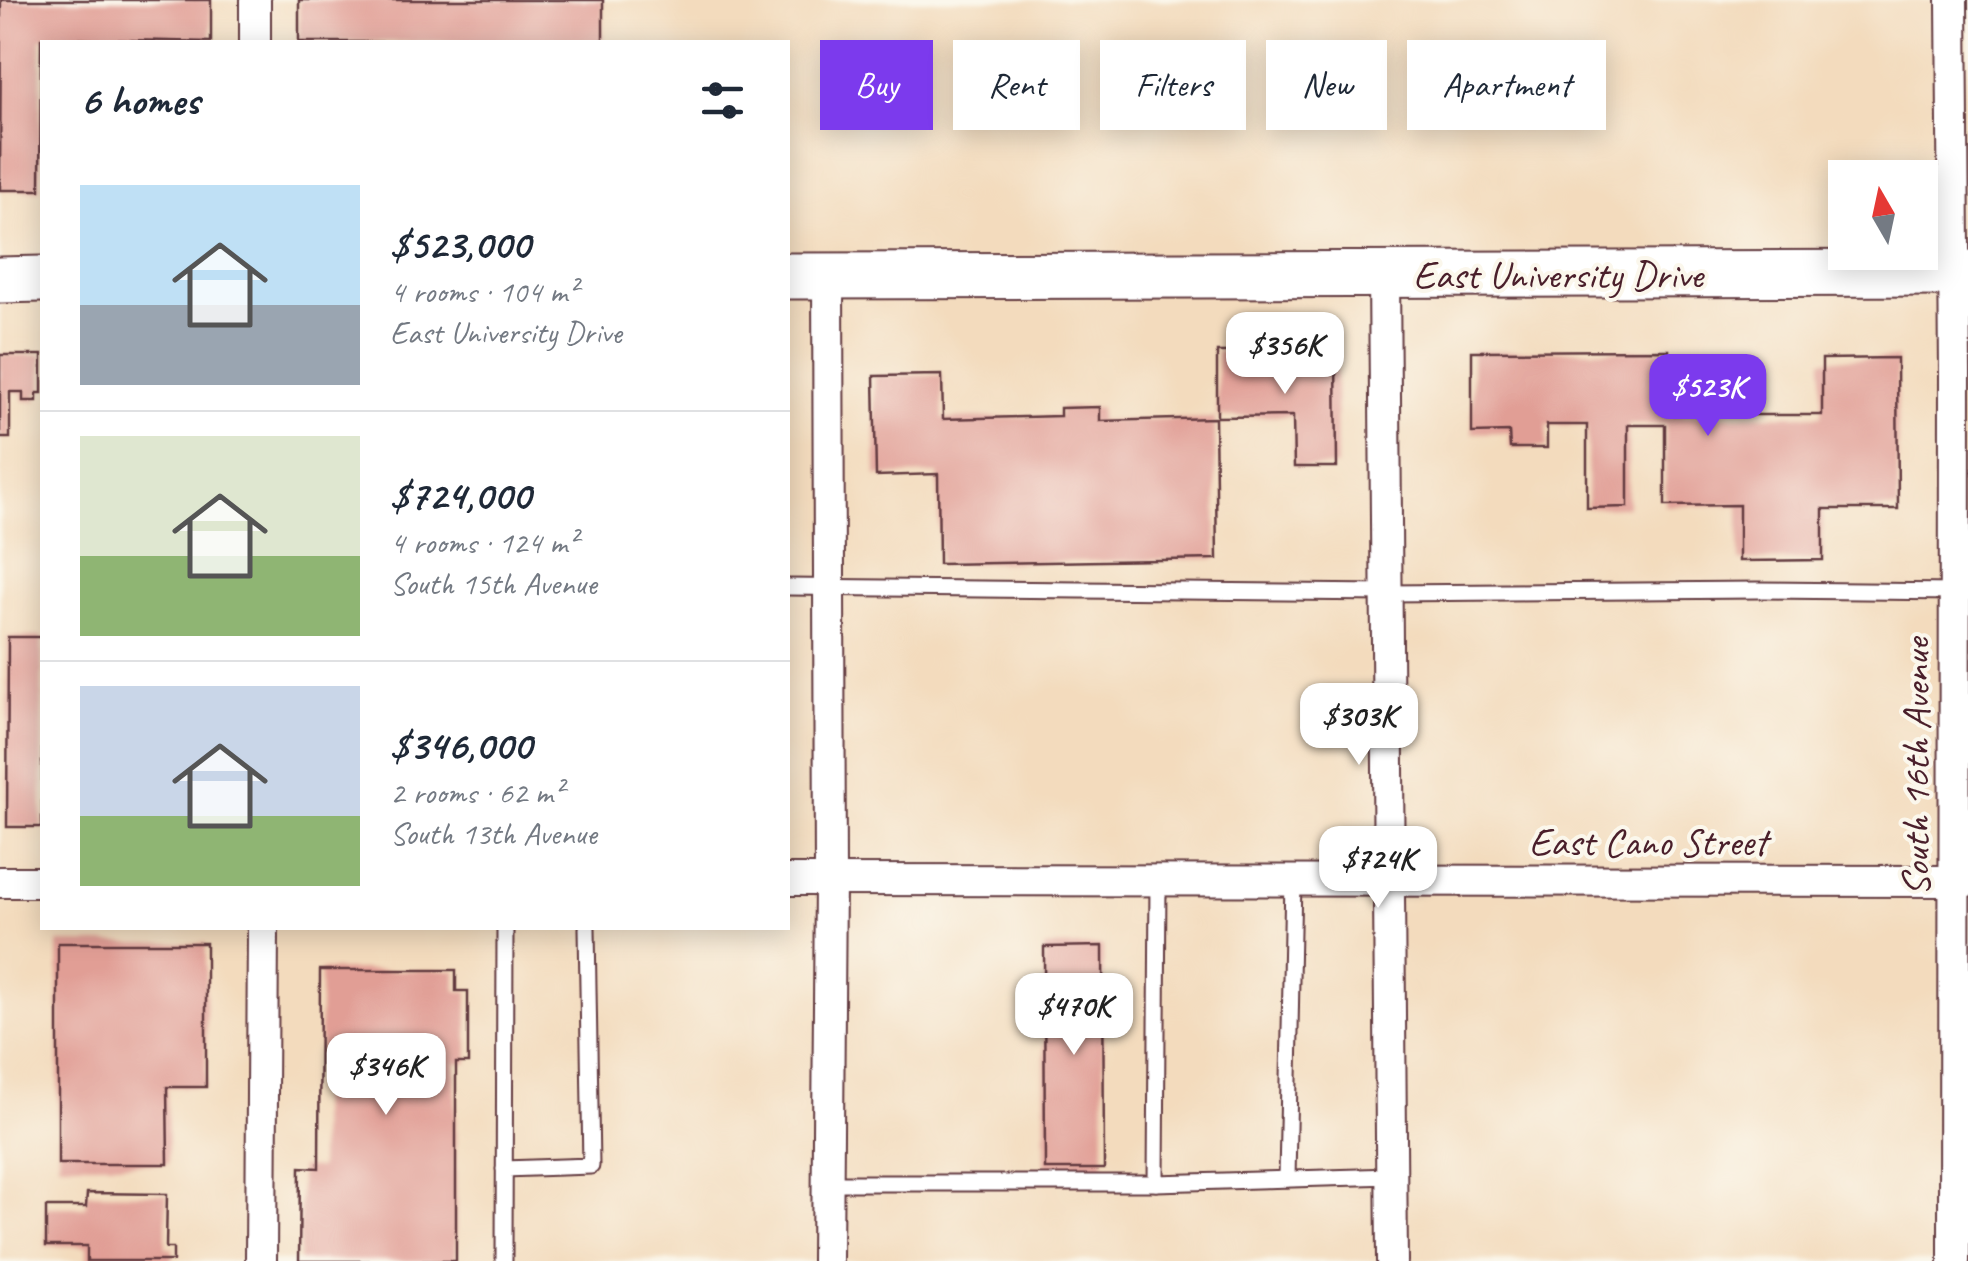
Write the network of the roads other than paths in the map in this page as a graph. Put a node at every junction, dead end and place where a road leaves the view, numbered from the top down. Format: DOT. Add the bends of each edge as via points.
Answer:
graph roads {
  1 [pos="255,0"];
  2 [pos="1957,7"];
  3 [pos="255,40"];
  4 [pos="1960,138"];
  5 [pos="1960,273"];
  6 [pos="1384,274"];
  7 [pos="808,275"];
  8 [pos="0,280"];
  9 [pos="40,280"];
  10 [pos="1961,373"];
  11 [pos="1960,437"];
  12 [pos="790,587"];
  13 [pos="829,587"];
  14 [pos="1961,592"];
  15 [pos="1387,593"];
  16 [pos="790,880"];
  17 [pos="830,880"];
  18 [pos="1158,880"];
  19 [pos="1293,880"];
  20 [pos="1390,880"];
  21 [pos="1962,881"];
  22 [pos="0,882"];
  23 [pos="40,882"];
  24 [pos="262,930"];
  25 [pos="505,930"];
  26 [pos="586,930"];
  27 [pos="504,1168"];
  28 [pos="1392,1176"];
  29 [pos="1287,1180"];
  30 [pos="828,1183"];
  31 [pos="1156,1183"];
  32 [pos="261,1261"];
  33 [pos="504,1261"];
  34 [pos="827,1261"];
  35 [pos="1392,1261"];
  36 [pos="1954,1261"];
  1 -- 3 [label="street"];
  2 -- 4 [label="street, South 16th Avenue"];
  4 -- 5 [label="street, South 16th Avenue"];
  5 -- 6 [label="main road, East University Drive"];
  5 -- 10 [label="street, South 16th Avenue"];
  6 -- 7 [label="main road, East University Drive"];
  6 -- 15 [label="street"];
  7 -- 13 [label="street"];
  8 -- 9 [label="main road"];
  10 -- 11 [label="street, South 16th Avenue"];
  11 -- 14 [label="street, South 16th Avenue"];
  12 -- 13 [label="lane"];
  13 -- 15 [label="lane"];
  13 -- 17 [label="street"];
  14 -- 15 [label="lane"];
  14 -- 21 [label="street, South 16th Avenue"];
  15 -- 20 [label="street"];
  16 -- 17 [label="street, East Cano Street"];
  17 -- 18 [label="street, East Cano Street"];
  17 -- 30 [label="street"];
  18 -- 19 [label="street, East Cano Street"];
  18 -- 31 [label="lane"];
  19 -- 20 [label="street, East Cano Street"];
  19 -- 29 [label="lane"];
  20 -- 21 [label="street, East Cano Street"];
  20 -- 28 [label="street"];
  21 -- 36 [label="street, South 16th Avenue"];
  22 -- 23 [label="street"];
  24 -- 32 [label="street"];
  25 -- 27 [label="lane"];
  26 -- 27 [label="lane" via="591,1166"];
  27 -- 33 [label="lane"];
  28 -- 29 [label="lane"];
  28 -- 35 [label="street"];
  29 -- 31 [label="lane"];
  30 -- 31 [label="lane"];
  30 -- 34 [label="street"];
}
